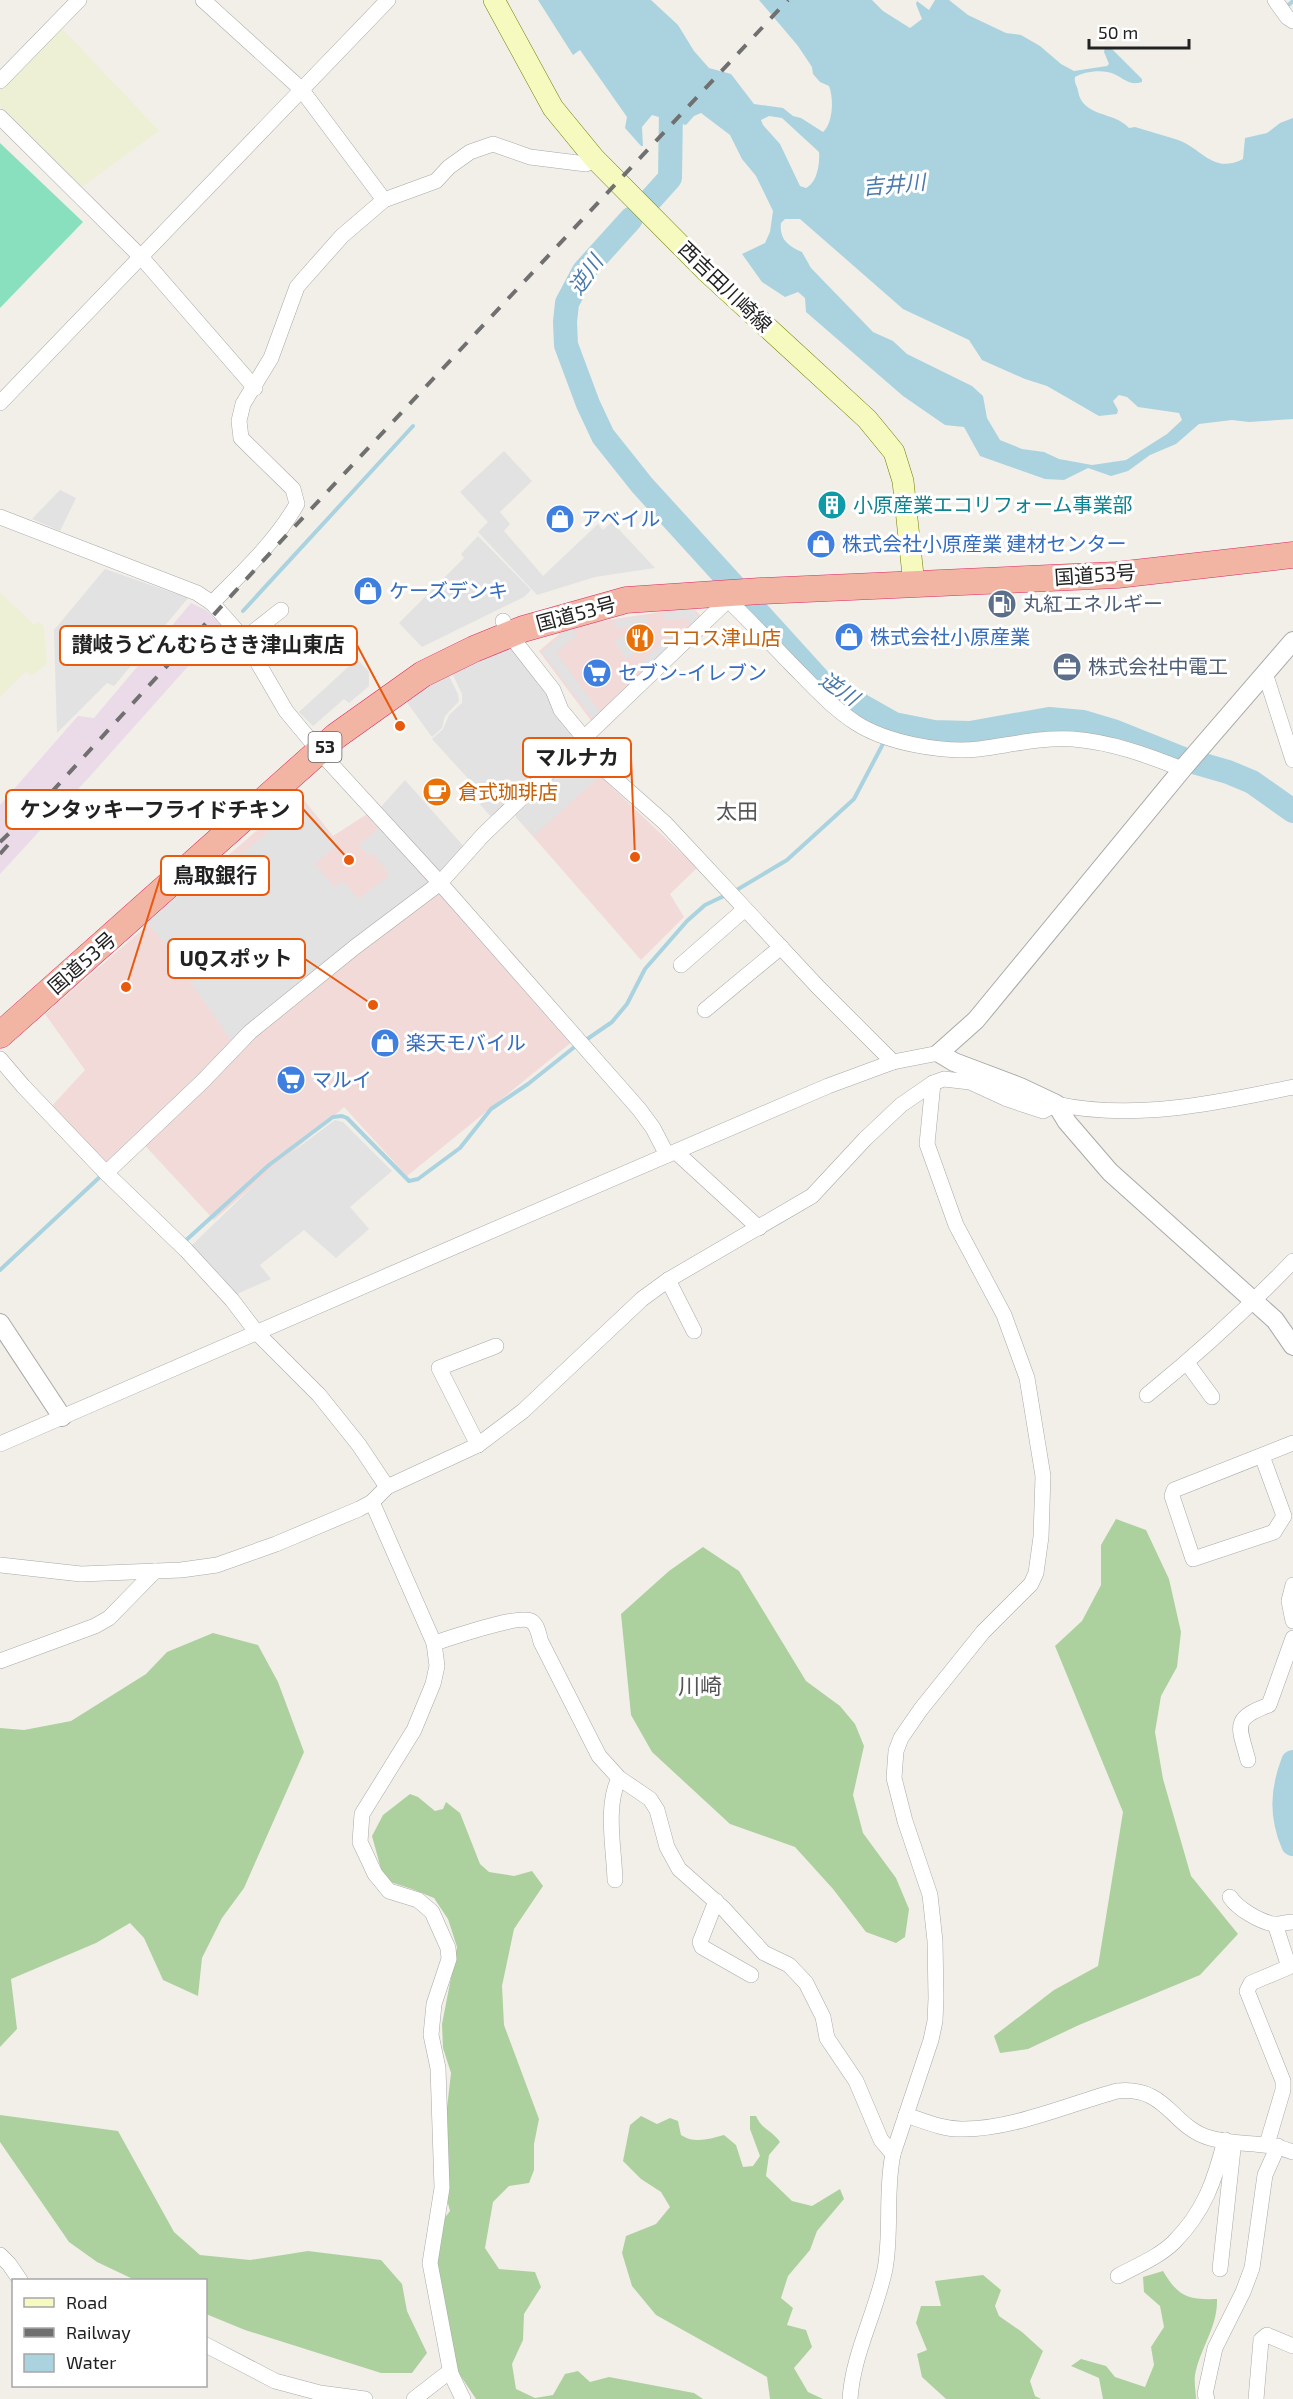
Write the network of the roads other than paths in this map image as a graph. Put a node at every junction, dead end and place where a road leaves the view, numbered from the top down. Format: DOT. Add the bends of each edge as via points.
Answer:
graph roads {
  1 [pos="80,0"];
  2 [pos="203,0"];
  3 [pos="388,0"];
  4 [pos="494,0"];
  5 [pos="1275,0"];
  6 [pos="1293,21"];
  7 [pos="0,81"];
  8 [pos="301,90"];
  9 [pos="0,117"];
  10 [pos="594,158"];
  11 [pos="384,200"];
  12 [pos="142,258"];
  13 [pos="255,388"];
  14 [pos="0,403"];
  15 [pos="0,517"];
  16 [pos="1293,540"];
  17 [pos="1293,555"];
  18 [pos="913,577"];
  19 [pos="719,591"];
  20 [pos="212,603"];
  21 [pos="281,610"];
  22 [pos="506,628"];
  23 [pos="244,639"];
  24 [pos="1293,641"];
  25 [pos="1265,673"];
  26 [pos="581,743"];
  27 [pos="315,746"];
  28 [pos="1293,759"];
  29 [pos="1188,763"];
  30 [pos="227,824"];
  31 [pos="440,883"];
  32 [pos="745,909"];
  33 [pos="781,948"];
  34 [pos="681,965"];
  35 [pos="705,1010"];
  36 [pos="0,1012"];
  37 [pos="0,1035"];
  38 [pos="939,1053"];
  39 [pos="0,1059"];
  40 [pos="893,1062"];
  41 [pos="933,1083"];
  42 [pos="1293,1087"];
  43 [pos="1056,1104"];
  44 [pos="672,1153"];
  45 [pos="106,1173"];
  46 [pos="759,1228"];
  47 [pos="1293,1261"];
  48 [pos="668,1280"];
  49 [pos="1255,1300"];
  50 [pos="0,1323"];
  51 [pos="694,1331"];
  52 [pos="257,1333"];
  53 [pos="1293,1346"];
  54 [pos="496,1347"];
  55 [pos="1187,1363"];
  56 [pos="1147,1395"];
  57 [pos="1212,1397"];
  58 [pos="62,1417"];
  59 [pos="1293,1443"];
  60 [pos="0,1444"];
  61 [pos="478,1445"];
  62 [pos="1262,1456"];
  63 [pos="387,1487"];
  64 [pos="372,1502"];
  65 [pos="0,1565"];
  66 [pos="155,1571"];
  67 [pos="1293,1585"];
  68 [pos="1293,1621"];
  69 [pos="1293,1638"];
  70 [pos="434,1643"];
  71 [pos="0,1661"];
  72 [pos="1248,1760"];
  73 [pos="619,1778"];
  74 [pos="615,1880"];
  75 [pos="1230,1897"];
  76 [pos="716,1901"];
  77 [pos="1293,1922"];
  78 [pos="1275,1924"];
  79 [pos="1291,1974"];
  80 [pos="751,1975"];
  81 [pos="906,2115"];
  82 [pos="1224,2140"];
  83 [pos="1272,2145"];
  84 [pos="1293,2152"];
  85 [pos="893,2154"];
  86 [pos="0,2255"];
  87 [pos="1220,2269"];
  88 [pos="1118,2276"];
  89 [pos="19,2279"];
  90 [pos="207,2346"];
  91 [pos="1293,2346"];
  92 [pos="451,2374"];
  93 [pos="275,2381"];
  94 [pos="295,2399"];
  95 [pos="365,2399"];
  96 [pos="414,2399"];
  97 [pos="464,2399"];
  98 [pos="850,2399"];
  99 [pos="1207,2399"];
  100 [pos="1256,2399"];
  1 -- 7 [label="street"];
  2 -- 8 [label="street"];
  3 -- 8 [label="street"];
  4 -- 10 [label="main road, 西吉田川崎線" via="553,108"];
  5 -- 6 [label="street"];
  8 -- 11 [label="street"];
  8 -- 12 [label="street"];
  9 -- 12 [label="street"];
  10 -- 11 [label="street" via="586,164 563,162 530,157 493,144 470,152 436,181"];
  10 -- 18 [label="main road, 西吉田川崎線" via="707,272 867,419 894,452 903,481"];
  11 -- 13 [label="street" via="342,236 297,287 271,358"];
  12 -- 13 [label="street"];
  12 -- 14 [label="street"];
  13 -- 20 [label="street" via="240,412 241,438 293,489 297,504"];
  15 -- 20 [label="street" via="197,593"];
  16 -- 18 [label="highway, 国道53号 / 53"];
  17 -- 18 [label="highway, 国道53号 / 53" via="1116,575"];
  18 -- 19 [label="highway, 国道53号 / 53" via="754,584"];
  19 -- 22 [label="highway, 国道53号 / 53" via="626,600"];
  19 -- 26 [label="street"];
  19 -- 29 [label="street" via="818,692 856,723 874,732 940,749 1073,739"];
  20 -- 23 [label="street"];
  21 -- 23 [label="street"];
  22 -- 26 [label="street" via="548,682"];
  22 -- 27 [label="highway, 国道53号 / 53" via="423,674"];
  23 -- 27 [label="street" via="286,711"];
  24 -- 25 [label="street"];
  25 -- 28 [label="street"];
  25 -- 29 [label="street"];
  26 -- 31 [label="street" via="483,835"];
  26 -- 32 [label="street" via="665,823"];
  27 -- 30 [label="highway, 国道53号 / 53"];
  27 -- 31 [label="street"];
  29 -- 38 [label="street" via="976,1020"];
  30 -- 36 [label="highway, 国道53号 / 53"];
  30 -- 37 [label="highway, 国道53号 / 53"];
  31 -- 44 [label="street" via="639,1109"];
  31 -- 45 [label="street" via="250,1032"];
  32 -- 33 [label="street"];
  32 -- 34 [label="street"];
  33 -- 35 [label="street"];
  33 -- 40 [label="street"];
  38 -- 40 [label="street"];
  38 -- 43 [label="street"];
  39 -- 45 [label="street"];
  40 -- 44 [label="street"];
  41 -- 43 [label="street" via="944,1079 970,1082 1043,1111"];
  41 -- 46 [label="street" via="901,1105 812,1196"];
  41 -- 81 [label="street" via="927,1144 956,1225 1004,1315 1027,1378 1043,1476 1041,1537 1031,1584 976,1640 921,1709 896,1751 894,1778 930,1895 936,1962 935,2021"];
  42 -- 43 [label="street" via="1229,1101 1153,1110 1079,1109"];
  43 -- 49 [label="street" via="1110,1172"];
  44 -- 46 [label="street"];
  44 -- 52 [label="street"];
  45 -- 52 [label="street" via="186,1250"];
  46 -- 48 [label="street"];
  47 -- 49 [label="street"];
  48 -- 51 [label="street"];
  48 -- 61 [label="street" via="642,1299 522,1411"];
  49 -- 53 [label="street"];
  49 -- 55 [label="street"];
  50 -- 58 [label="street"];
  52 -- 58 [label="street"];
  52 -- 63 [label="street" via="319,1395"];
  54 -- 61 [label="street" via="439,1368"];
  55 -- 56 [label="street"];
  55 -- 57 [label="street"];
  58 -- 60 [label="street"];
  59 -- 62 [label="street"];
  61 -- 63 [label="street"];
  62 -- 62 [label="street" via="1284,1516 1274,1532 1193,1559 1172,1496 1174,1490"];
  63 -- 64 [label="street"];
  64 -- 66 [label="street" via="217,1565"];
  64 -- 70 [label="street"];
  65 -- 66 [label="street" via="81,1574"];
  66 -- 71 [label="street" via="109,1618"];
  67 -- 68 [label="street" via="1289,1601"];
  69 -- 72 [label="street" via="1269,1705 1251,1712 1239,1726"];
  70 -- 73 [label="street" via="522,1619 531,1621 594,1748"];
  70 -- 92 [label="street" via="437,1666 433,1684 414,1730 362,1814 360,1842 375,1874 389,1891 418,1900 432,1912 448,1948 449,1959 434,2004 431,2035 438,2068 441,2188 430,2263"];
  73 -- 74 [label="street" via="612,1815"];
  73 -- 76 [label="street" via="650,1799 679,1869"];
  75 -- 78 [label="street" via="1262,1920"];
  76 -- 80 [label="street" via="700,1942 702,1947"];
  76 -- 85 [label="street" via="764,1953 789,1965 806,1983 823,2017 827,2038 856,2081 881,2140"];
  77 -- 78 [label="street"];
  78 -- 79 [label="street"];
  79 -- 83 [label="street" via="1251,1983 1247,1991 1283,2081"];
  81 -- 82 [label="street" via="963,2130 990,2127 1117,2091 1134,2090 1148,2093 1208,2138"];
  81 -- 85 [label="street"];
  82 -- 83 [label="street"];
  82 -- 87 [label="street" via="1233,2149"];
  82 -- 88 [label="street" via="1209,2195 1185,2229 1173,2244"];
  83 -- 84 [label="street"];
  83 -- 99 [label="street" via="1252,2268 1215,2348"];
  85 -- 98 [label="street" via="888,2249 858,2350"];
  86 -- 89 [label="street"];
  90 -- 93 [label="street"];
  91 -- 100 [label="street" via="1267,2336 1261,2340"];
  92 -- 96 [label="street"];
  92 -- 97 [label="street"];
  93 -- 94 [label="street"];
  93 -- 95 [label="street"];
}
